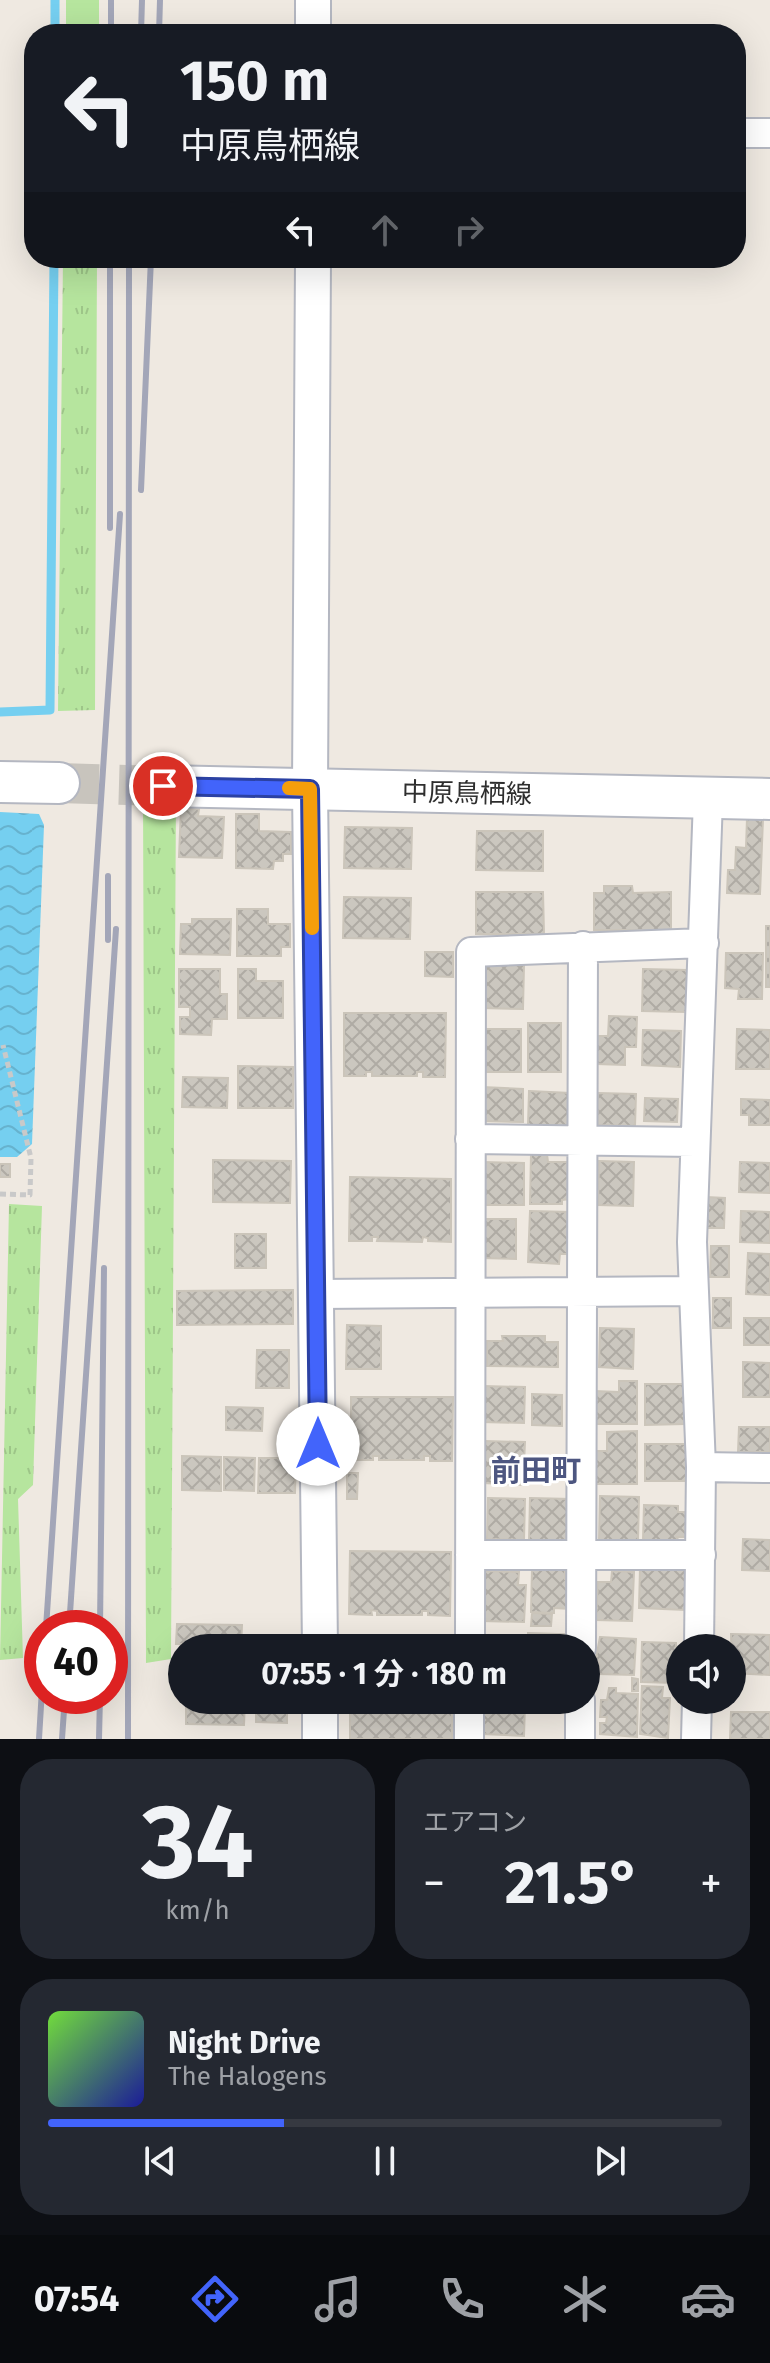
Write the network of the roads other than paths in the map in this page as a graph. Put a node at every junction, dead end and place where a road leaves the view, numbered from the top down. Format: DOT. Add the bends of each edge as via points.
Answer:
graph roads {
  1 [pos="313,0"];
  2 [pos="313,24"];
  3 [pos="746,133"];
  4 [pos="770,133"];
  5 [pos="313,268"];
  6 [pos="0,782"];
  7 [pos="59,783"];
  8 [pos="163,786"];
  9 [pos="310,789"];
  10 [pos="708,799"];
  11 [pos="770,799"];
  12 [pos="704,943"];
  13 [pos="583,946"];
  14 [pos="470,1139"];
  15 [pos="582,1140"];
  16 [pos="695,1142"];
  17 [pos="582,1291"];
  18 [pos="694,1291"];
  19 [pos="470,1293"];
  20 [pos="317,1294"];
  21 [pos="701,1467"];
  22 [pos="770,1468"];
  23 [pos="470,1555"];
  24 [pos="582,1555"];
  25 [pos="701,1555"];
  26 [pos="320,1634"];
  27 [pos="470,1634"];
  28 [pos="581,1634"];
  29 [pos="699,1634"];
  30 [pos="320,1714"];
  31 [pos="469,1714"];
  32 [pos="580,1714"];
  33 [pos="697,1714"];
  34 [pos="320,1739"];
  35 [pos="469,1739"];
  36 [pos="580,1739"];
  37 [pos="696,1739"];
  1 -- 2 [label="street"];
  3 -- 4 [label="street"];
  5 -- 9 [label="street"];
  6 -- 7 [label="main road"];
  8 -- 9 [label="main road, 中原鳥栖線"];
  9 -- 10 [label="main road, 中原鳥栖線"];
  9 -- 20 [label="street"];
  10 -- 11 [label="main road, 中原鳥栖線"];
  10 -- 12 [label="street"];
  12 -- 13 [label="street"];
  12 -- 16 [label="street"];
  13 -- 14 [label="street" via="471,952"];
  13 -- 15 [label="street"];
  14 -- 15 [label="street"];
  14 -- 19 [label="street"];
  15 -- 16 [label="street"];
  15 -- 17 [label="street"];
  16 -- 18 [label="street"];
  17 -- 18 [label="street"];
  17 -- 19 [label="street"];
  17 -- 24 [label="street"];
  18 -- 21 [label="street"];
  19 -- 20 [label="street"];
  19 -- 23 [label="street"];
  20 -- 26 [label="street"];
  21 -- 22 [label="street"];
  21 -- 25 [label="street"];
  23 -- 24 [label="street"];
  23 -- 27 [label="street"];
  24 -- 25 [label="street"];
  24 -- 28 [label="street"];
  25 -- 29 [label="street"];
  30 -- 34 [label="street"];
  31 -- 35 [label="street"];
  32 -- 36 [label="street"];
  33 -- 37 [label="street"];
}
